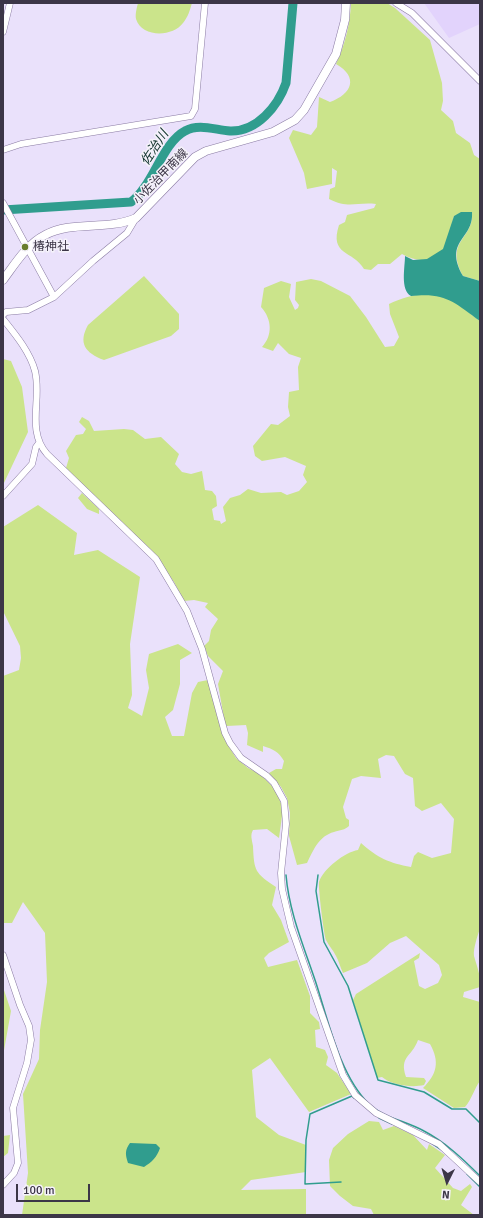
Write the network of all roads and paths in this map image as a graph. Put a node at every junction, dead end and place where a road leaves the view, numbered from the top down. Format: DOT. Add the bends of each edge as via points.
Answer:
graph roads {
  1 [pos="10,3"];
  2 [pos="205,3"];
  3 [pos="346,3"];
  4 [pos="396,3"];
  5 [pos="3,32"];
  6 [pos="480,82"];
  7 [pos="3,150"];
  8 [pos="3,203"];
  9 [pos="136,218"];
  10 [pos="29,248"];
  11 [pos="3,280"];
  12 [pos="54,297"];
  13 [pos="3,315"];
  14 [pos="3,319"];
  15 [pos="39,443"];
  16 [pos="3,496"];
  17 [pos="3,955"];
  18 [pos="480,1182"];
  19 [pos="3,1185"];
  1 -- 5 [label="street"];
  2 -- 7 [label="street" via="195,109 191,116 22,144"];
  3 -- 9 [label="main road, 小佐治甲南線" via="345,20 336,54 304,110 294,120 273,132 206,151 195,157"];
  4 -- 6 [label="street" via="412,13"];
  8 -- 10 [label="street"];
  9 -- 10 [label="main road, 小佐治甲南線" via="110,226 61,229 45,234"];
  9 -- 12 [label="street" via="127,233"];
  10 -- 11 [label="main road, 小佐治甲南線"];
  10 -- 12 [label="street"];
  12 -- 13 [label="street" via="36,307 6,312"];
  14 -- 15 [label="street" via="28,355 35,372 36,430"];
  15 -- 16 [label="street" via="32,464"];
  15 -- 18 [label="street" via="47,454 156,559 187,611 197,635 225,733 240,758 267,776 280,792 286,813 281,873 284,902 348,1084 366,1106 388,1120 439,1144"];
  17 -- 19 [label="street" via="29,1026 30,1040 28,1059 13,1108 18,1163 14,1173"];
}
